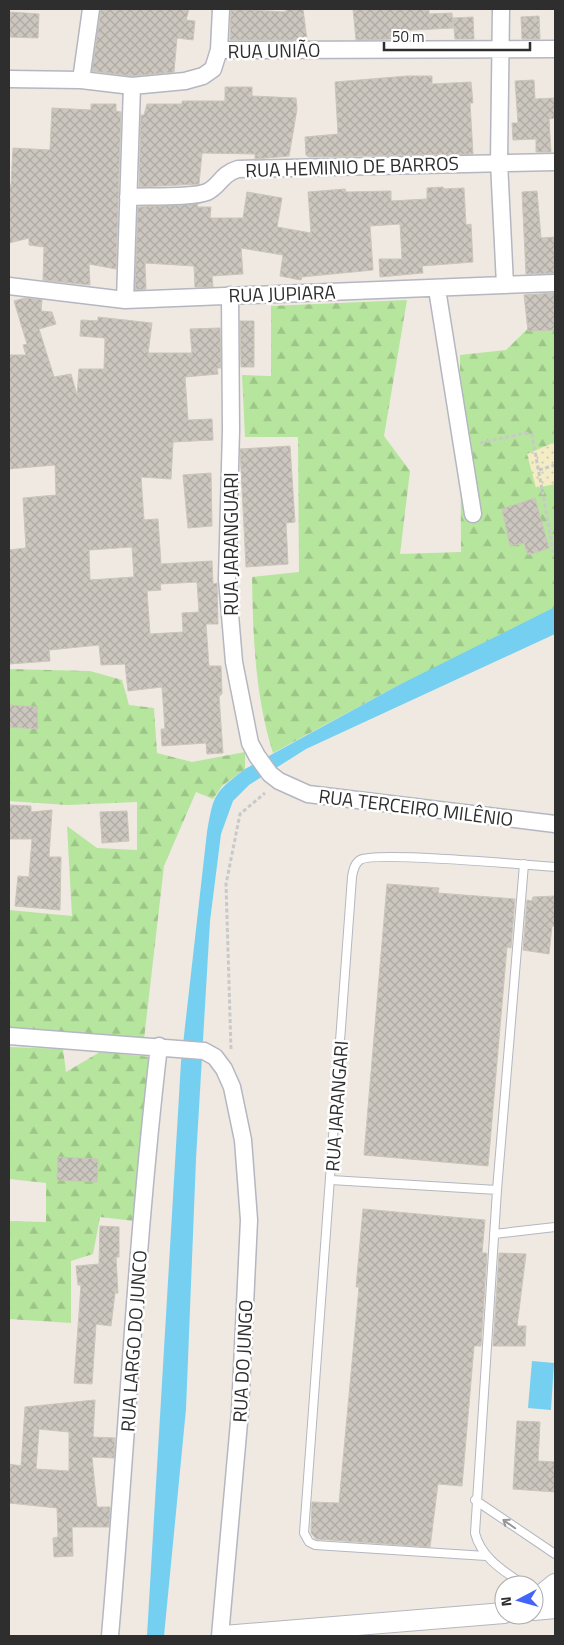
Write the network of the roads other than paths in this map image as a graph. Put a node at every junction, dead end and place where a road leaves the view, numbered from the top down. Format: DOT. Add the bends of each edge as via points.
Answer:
graph roads {
  1 [pos="90,9"];
  2 [pos="221,9"];
  3 [pos="501,9"];
  4 [pos="500,49"];
  5 [pos="555,49"];
  6 [pos="219,50"];
  7 [pos="9,79"];
  8 [pos="81,80"];
  9 [pos="132,86"];
  10 [pos="499,162"];
  11 [pos="555,162"];
  12 [pos="128,197"];
  13 [pos="555,282"];
  14 [pos="506,285"];
  15 [pos="9,286"];
  16 [pos="437,288"];
  17 [pos="230,295"];
  18 [pos="124,300"];
  19 [pos="474,514"];
  20 [pos="274,778"];
  21 [pos="555,824"];
  22 [pos="524,864"];
  23 [pos="555,867"];
  24 [pos="9,1036"];
  25 [pos="167,1047"];
  26 [pos="331,1180"];
  27 [pos="497,1190"];
  28 [pos="555,1227"];
  29 [pos="494,1234"];
  30 [pos="475,1500"];
  31 [pos="555,1554"];
  32 [pos="486,1556"];
  33 [pos="511,1575"];
  34 [pos="494,1614"];
  35 [pos="360,1631"];
  36 [pos="331,1632"];
  37 [pos="110,1636"];
  38 [pos="222,1636"];
  1 -- 8 [label="street"];
  2 -- 6 [label="street"];
  3 -- 4 [label="street"];
  4 -- 5 [label="street, RUA UNIÃO"];
  4 -- 6 [label="street, RUA UNIÃO"];
  4 -- 10 [label="street"];
  6 -- 9 [label="street, RUA UNIÃO" via="213,69 203,76"];
  7 -- 8 [label="street, RUA UNIÃO"];
  8 -- 9 [label="street, RUA UNIÃO"];
  9 -- 12 [label="street"];
  10 -- 11 [label="street, RUA HEMINIO DE BARROS"];
  10 -- 12 [label="street, RUA HEMINIO DE BARROS" via="238,169 225,173 213,188 201,194"];
  10 -- 14 [label="street"];
  12 -- 18 [label="street"];
  13 -- 14 [label="street, RUA JUPIARA"];
  14 -- 16 [label="street, RUA JUPIARA"];
  15 -- 18 [label="street, RUA JUPIARA"];
  16 -- 17 [label="street, RUA JUPIARA"];
  16 -- 19 [label="street"];
  17 -- 18 [label="street, RUA JUPIARA"];
  17 -- 20 [label="street, RUA JARANGUARI" via="227,579 234,662 250,743"];
  20 -- 21 [label="street, RUA TERCEIRO MILÊNIO" via="308,794"];
  22 -- 23 [label="lane, RUA JARANGARI"];
  22 -- 26 [label="lane, RUA JARANGARI" via="400,857 370,858 355,865"];
  22 -- 27 [label="lane"];
  24 -- 25 [label="street"];
  25 -- 37 [label="street, RUA LARGO DO JUNCO" via="140,1226 124,1480"];
  25 -- 38 [label="street, RUA DO JUNGO" via="204,1051 215,1057 232,1086 243,1140 249,1220 240,1411"];
  26 -- 27 [label="lane"];
  26 -- 32 [label="lane, RUA JARANGARI" via="304,1533 315,1545"];
  27 -- 29 [label="lane"];
  28 -- 29 [label="lane"];
  29 -- 30 [label="lane"];
  31 -- 30 [label="lane, one-way"];
  30 -- 32 [label="lane" via="475,1533 478,1547"];
  32 -- 33 [label="lane"];
  34 -- 35 [label="street"];
  35 -- 36 [label="street"];
  36 -- 38 [label="street"];
}
